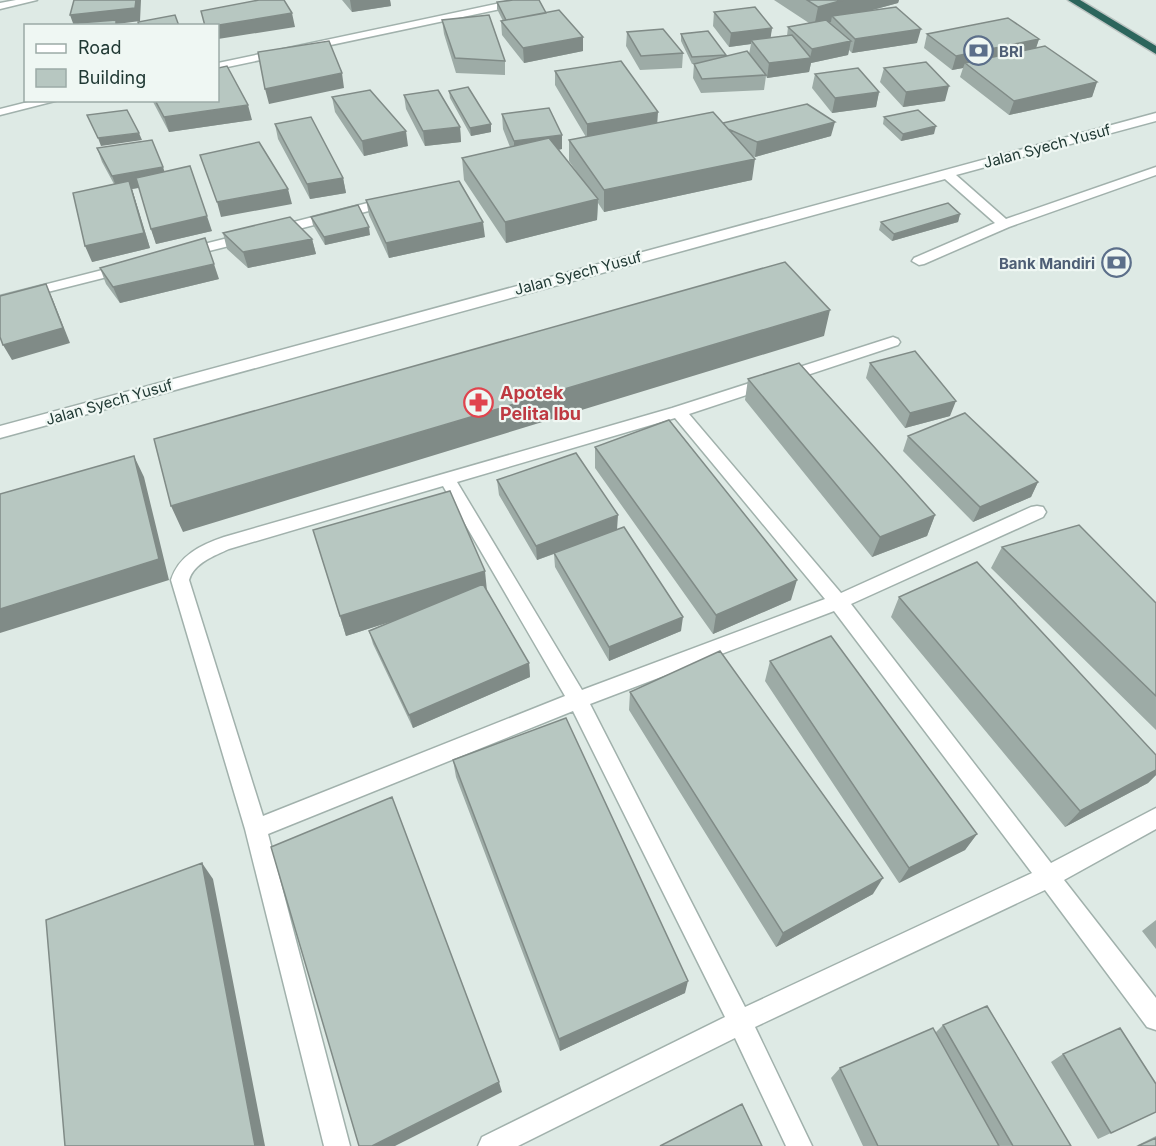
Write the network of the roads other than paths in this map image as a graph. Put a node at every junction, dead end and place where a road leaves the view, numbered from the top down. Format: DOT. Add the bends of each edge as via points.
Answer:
graph roads {
  1 [pos="32,0"];
  2 [pos="529,0"];
  3 [pos="1073,0"];
  4 [pos="0,6"];
  5 [pos="1156,51"];
  6 [pos="219,66"];
  7 [pos="45,102"];
  8 [pos="0,112"];
  9 [pos="1156,117"];
  10 [pos="1156,171"];
  11 [pos="946,173"];
  12 [pos="408,197"];
  13 [pos="1004,224"];
  14 [pos="168,258"];
  15 [pos="920,261"];
  16 [pos="145,264"];
  17 [pos="0,300"];
  18 [pos="893,342"];
  19 [pos="678,412"];
  20 [pos="0,432"];
  21 [pos="447,479"];
  22 [pos="1037,512"];
  23 [pos="838,602"];
  24 [pos="578,700"];
  25 [pos="1156,818"];
  26 [pos="256,829"];
  27 [pos="1048,877"];
  28 [pos="1156,1018"];
  29 [pos="740,1022"];
  30 [pos="337,1146"];
  31 [pos="491,1146"];
  32 [pos="799,1146"];
  1 -- 4 [label="street"];
  2 -- 6 [label="street"];
  3 -- 5 [label="highway"];
  7 -- 8 [label="street"];
  9 -- 11 [label="street, Jalan Syech Yusuf"];
  10 -- 13 [label="street"];
  11 -- 13 [label="street"];
  11 -- 20 [label="street, Jalan Syech Yusuf"];
  12 -- 14 [label="street"];
  13 -- 15 [label="street"];
  16 -- 17 [label="street"];
  18 -- 19 [label="street"];
  19 -- 21 [label="street"];
  19 -- 23 [label="street"];
  21 -- 24 [label="street"];
  21 -- 26 [label="street" via="224,544 198,557 181,574"];
  22 -- 23 [label="street"];
  23 -- 24 [label="street"];
  23 -- 27 [label="street"];
  24 -- 26 [label="street"];
  24 -- 29 [label="street"];
  25 -- 27 [label="street"];
  26 -- 30 [label="street"];
  27 -- 28 [label="street"];
  27 -- 29 [label="street"];
  29 -- 31 [label="street"];
  29 -- 32 [label="street"];
}
